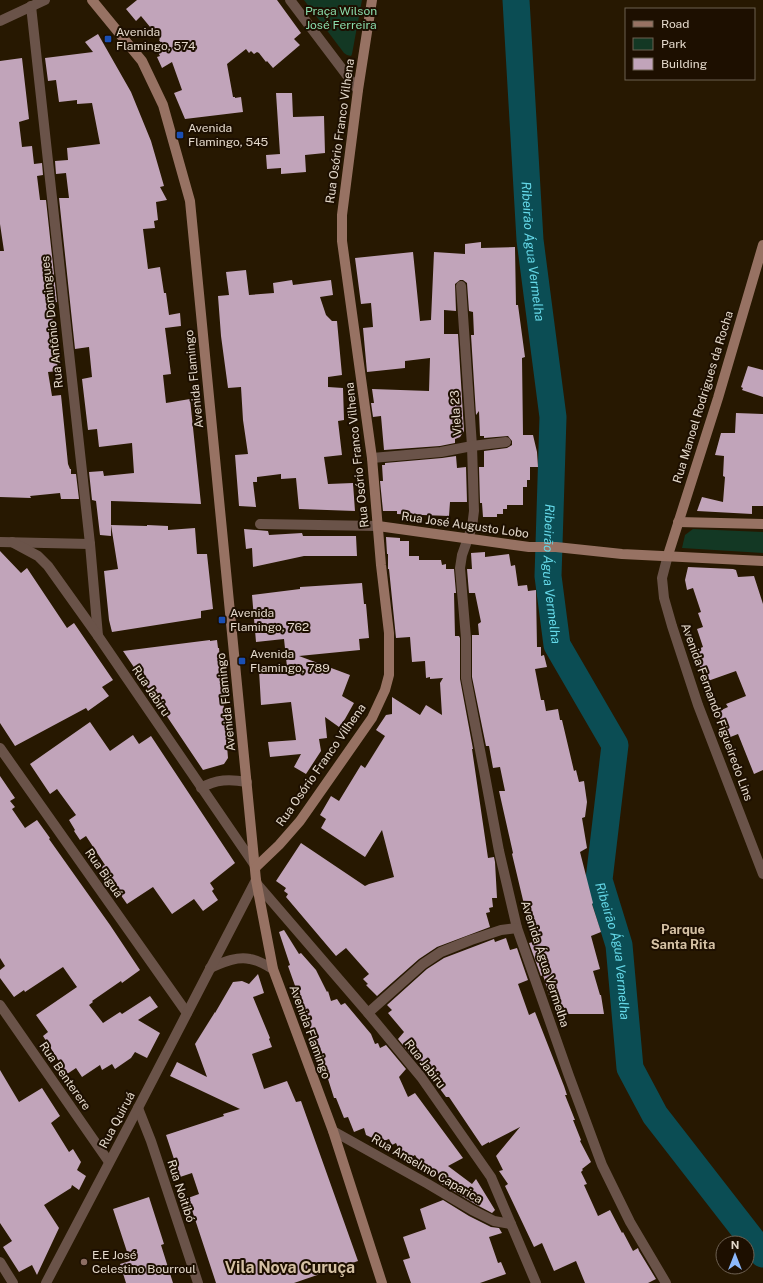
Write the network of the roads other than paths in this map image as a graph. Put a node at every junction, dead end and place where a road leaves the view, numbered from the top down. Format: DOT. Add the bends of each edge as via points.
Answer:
graph roads {
  1 [pos="45,0"];
  2 [pos="92,0"];
  3 [pos="290,0"];
  4 [pos="372,0"];
  5 [pos="30,6"];
  6 [pos="0,21"];
  7 [pos="358,90"];
  8 [pos="763,245"];
  9 [pos="461,286"];
  10 [pos="506,442"];
  11 [pos="472,446"];
  12 [pos="372,458"];
  13 [pos="678,522"];
  14 [pos="260,524"];
  15 [pos="763,524"];
  16 [pos="378,526"];
  17 [pos="468,538"];
  18 [pos="0,542"];
  19 [pos="12,542"];
  20 [pos="90,544"];
  21 [pos="668,555"];
  22 [pos="763,561"];
  23 [pos="98,636"];
  24 [pos="0,748"];
  25 [pos="247,782"];
  26 [pos="201,788"];
  27 [pos="256,867"];
  28 [pos="763,874"];
  29 [pos="256,882"];
  30 [pos="517,928"];
  31 [pos="210,968"];
  32 [pos="274,969"];
  33 [pos="0,1005"];
  34 [pos="187,1013"];
  35 [pos="368,1013"];
  36 [pos="138,1108"];
  37 [pos="333,1131"];
  38 [pos="110,1162"];
  39 [pos="511,1224"];
  40 [pos="0,1262"];
  41 [pos="13,1283"];
  42 [pos="46,1283"];
  43 [pos="198,1283"];
  44 [pos="382,1283"];
  45 [pos="536,1283"];
  46 [pos="666,1283"];
  1 -- 5 [label="street"];
  2 -- 25 [label="street, Avenida Flamingo" via="142,61 163,105 190,201"];
  3 -- 7 [label="street"];
  4 -- 7 [label="street, Rua Osório Franco Vilhena"];
  5 -- 6 [label="street"];
  5 -- 20 [label="street, Rua Antônio Domingues"];
  7 -- 12 [label="street, Rua Osório Franco Vilhena" via="342,215 342,241"];
  8 -- 13 [label="street, Rua Manoel Rodrigues da Rocha"];
  9 -- 11 [label="street, Viela 23"];
  10 -- 11 [label="street"];
  11 -- 12 [label="street" via="441,452"];
  11 -- 17 [label="street, Viela 23" via="474,511"];
  12 -- 16 [label="street, Rua Osório Franco Vilhena"];
  13 -- 15 [label="street"];
  13 -- 21 [label="street, Rua Manoel Rodrigues da Rocha"];
  14 -- 16 [label="street, Rua José Augusto Lobo"];
  16 -- 17 [label="street, Rua José Augusto Lobo"];
  16 -- 27 [label="street, Rua Osório Franco Vilhena" via="389,633 389,675 385,690 372,718 300,821 279,846"];
  17 -- 21 [label="street, Rua José Augusto Lobo" via="528,547"];
  17 -- 30 [label="street, Avenida Água Vermelha" via="460,568 466,638 466,678 499,851"];
  18 -- 19 [label="street, Rua Jabiru"];
  19 -- 20 [label="street, Rua Jabiru"];
  19 -- 23 [label="street, Rua Jabiru" via="38,556 48,566"];
  20 -- 23 [label="street, Rua Antônio Domingues"];
  21 -- 22 [label="street, Rua José Augusto Lobo"];
  21 -- 28 [label="street, Avenida Fernando Figueiredo Lins" via="662,578 664,598 672,626 698,705"];
  23 -- 26 [label="street, Rua Jabiru"];
  24 -- 34 [label="street, Rua Biguá"];
  25 -- 26 [label="street" via="220,781"];
  25 -- 27 [label="street, Avenida Flamingo"];
  26 -- 27 [label="street, Rua Jabiru"];
  27 -- 29 [label="street, Avenida Flamingo"];
  29 -- 31 [label="street, Rua Quiruá"];
  29 -- 32 [label="street, Avenida Flamingo"];
  29 -- 35 [label="street, Rua Jabiru"];
  30 -- 35 [label="street" via="502,930 441,952 423,964"];
  30 -- 46 [label="street, Avenida Água Vermelha" via="602,1165 630,1222"];
  31 -- 32 [label="street" via="224,962 250,958"];
  31 -- 34 [label="street, Rua Quiruá"];
  32 -- 37 [label="street, Avenida Flamingo"];
  33 -- 38 [label="street, Rua Benterere"];
  34 -- 36 [label="street, Rua Quiruá"];
  35 -- 39 [label="street, Rua Jabiru" via="421,1077 491,1177"];
  36 -- 38 [label="street, Rua Quiruá"];
  36 -- 43 [label="street, Rua Noitibó"];
  37 -- 39 [label="street, Rua Anselmo Caparica" via="472,1210"];
  37 -- 44 [label="street, Avenida Flamingo"];
  38 -- 42 [label="street, Rua Quiruá"];
  39 -- 45 [label="street, Rua Jabiru"];
  40 -- 41 [label="street"];
}
